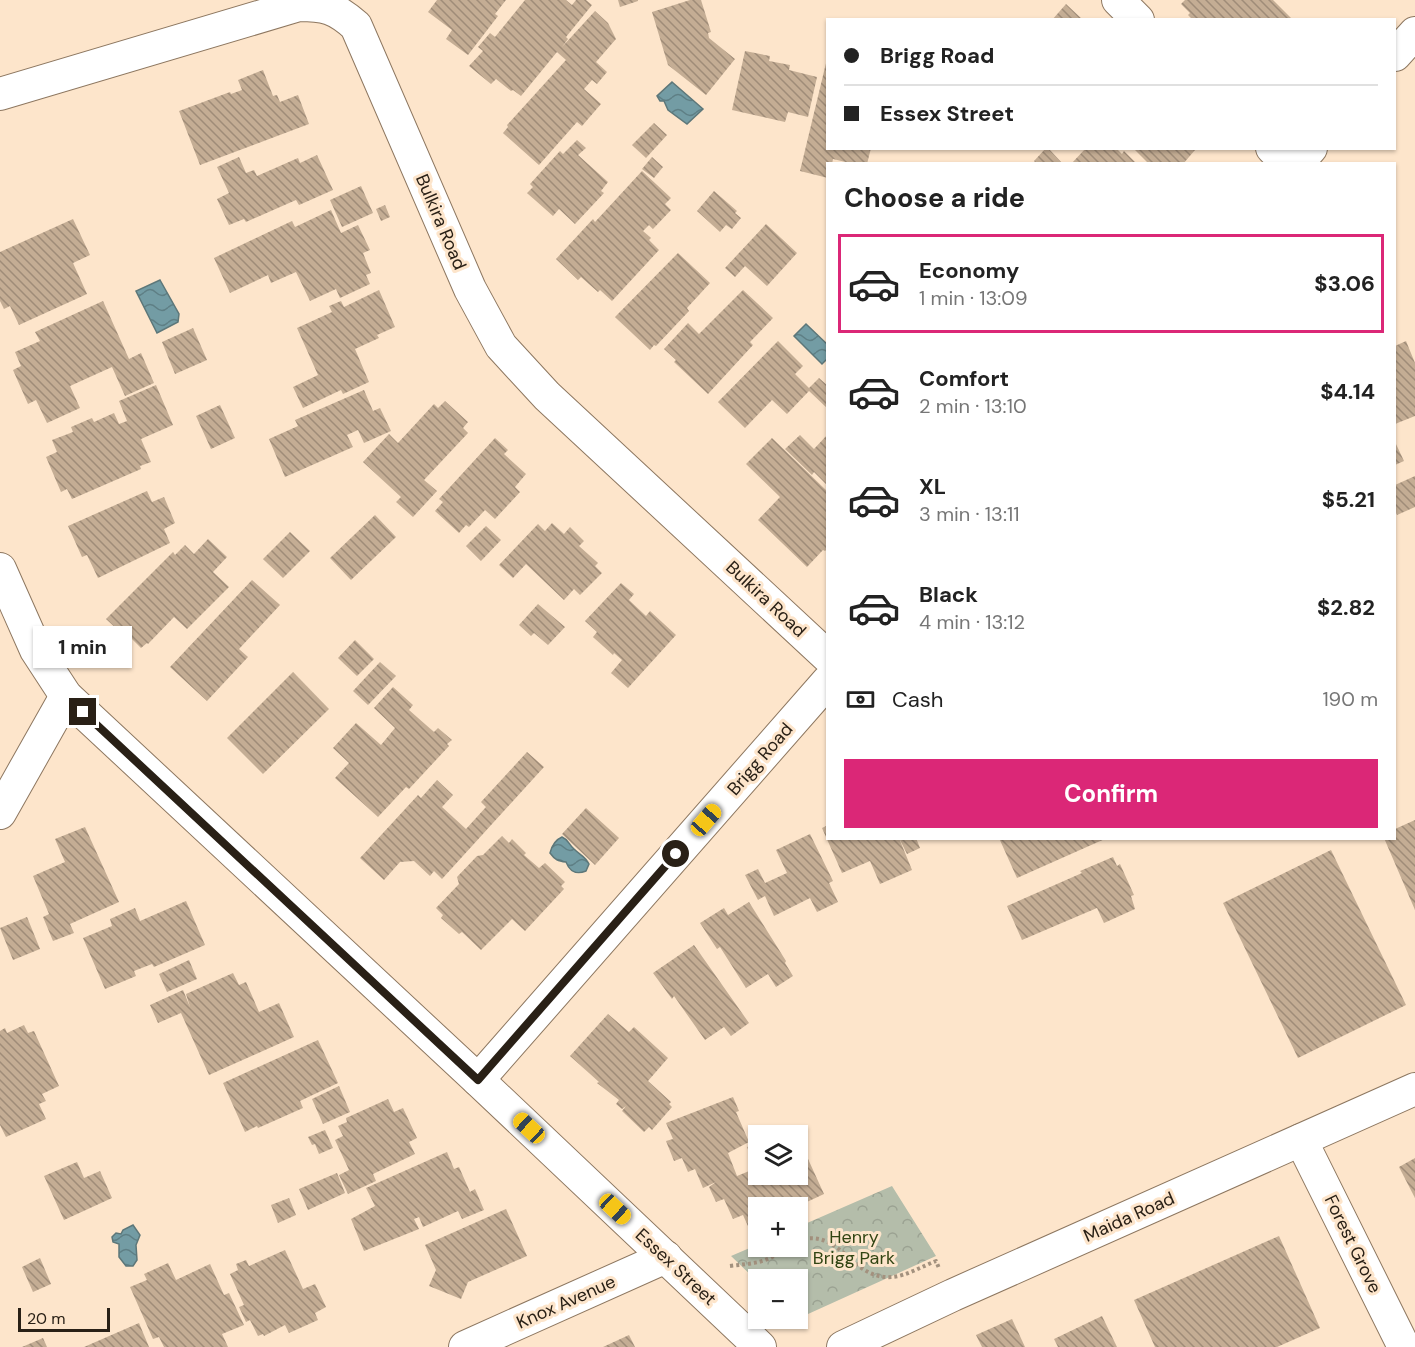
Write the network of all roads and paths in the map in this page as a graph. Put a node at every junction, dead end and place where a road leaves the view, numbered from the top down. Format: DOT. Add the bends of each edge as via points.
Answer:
graph roads {
  1 [pos="1118,0"];
  2 [pos="1136,18"];
  3 [pos="1415,33"];
  4 [pos="1396,54"];
  5 [pos="0,94"];
  6 [pos="1274,150"];
  7 [pos="1309,150"];
  8 [pos="1286,162"];
  9 [pos="1299,162"];
  10 [pos="0,569"];
  11 [pos="826,655"];
  12 [pos="826,683"];
  13 [pos="66,696"];
  14 [pos="0,813"];
  15 [pos="478,1080"];
  16 [pos="1415,1089"];
  17 [pos="1301,1140"];
  18 [pos="808,1238"];
  19 [pos="666,1257"];
  20 [pos="773,1257"];
  21 [pos="730,1266"];
  22 [pos="953,1295"];
  23 [pos="465,1347"];
  24 [pos="760,1347"];
  25 [pos="843,1347"];
  26 [pos="1404,1347"];
  1 -- 2 [label="street"];
  3 -- 4 [label="street"];
  5 -- 11 [label="street, Bulkira Road" via="299,5 320,5 340,12 356,26 470,289 501,346 547,396"];
  6 -- 8 [label="street"];
  7 -- 9 [label="street"];
  10 -- 13 [label="street, Essex Street" via="36,650"];
  12 -- 15 [label="street, Brigg Road"];
  13 -- 14 [label="street"];
  13 -- 15 [label="street, Essex Street"];
  15 -- 19 [label="street, Essex Street"];
  16 -- 17 [label="street, Maida Road"];
  17 -- 22 [label="street, Maida Road"];
  17 -- 26 [label="street, Forest Grove"];
  18 -- 22 [label="path" via="822,1238 841,1249 857,1266 880,1276 893,1277 936,1261"];
  19 -- 23 [label="street, Knox Avenue"];
  19 -- 24 [label="street, Essex Street"];
  20 -- 21 [label="path"];
  22 -- 25 [label="street, Maida Road"];
}
